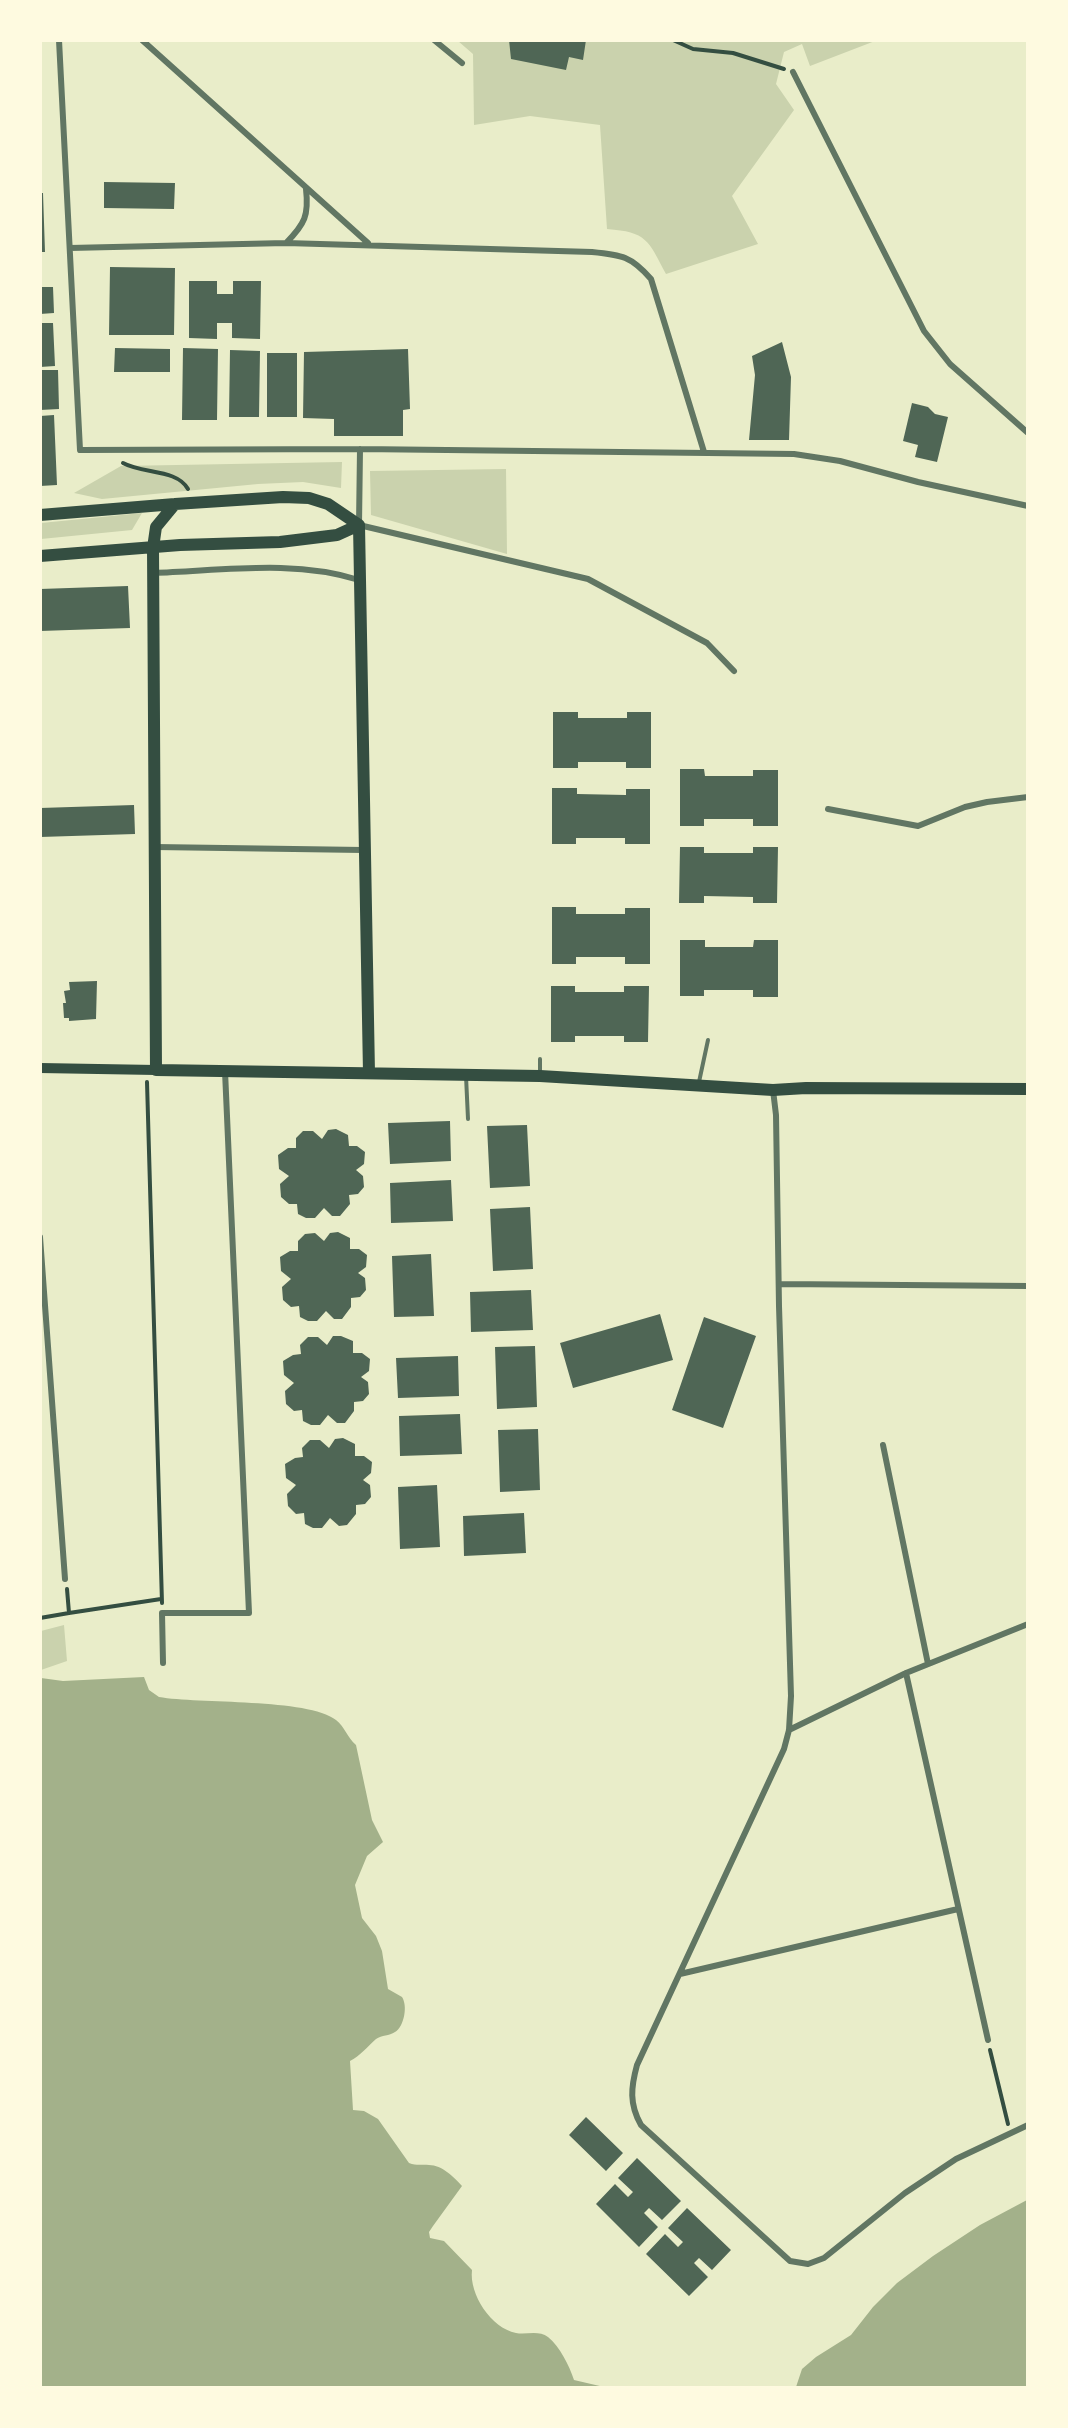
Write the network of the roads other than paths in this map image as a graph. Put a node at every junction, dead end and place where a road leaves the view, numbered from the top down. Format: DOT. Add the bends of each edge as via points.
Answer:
graph roads {
  1 [pos="59,40"];
  2 [pos="142,40"];
  3 [pos="434,40"];
  4 [pos="462,63"];
  5 [pos="793,72"];
  6 [pos="306,188"];
  7 [pos="286,243"];
  8 [pos="368,243"];
  9 [pos="70,248"];
  10 [pos="1028,433"];
  11 [pos="360,449"];
  12 [pos="704,452"];
  13 [pos="180,503"];
  14 [pos="1028,506"];
  15 [pos="40,515"];
  16 [pos="359,525"];
  17 [pos="153,548"];
  18 [pos="40,556"];
  19 [pos="153,573"];
  20 [pos="359,580"];
  21 [pos="734,671"];
  22 [pos="1028,796"];
  23 [pos="828,809"];
  24 [pos="155,847"];
  25 [pos="363,850"];
  26 [pos="708,1040"];
  27 [pos="540,1059"];
  28 [pos="40,1068"];
  29 [pos="151,1070"];
  30 [pos="225,1071"];
  31 [pos="369,1073"];
  32 [pos="466,1075"];
  33 [pos="540,1076"];
  34 [pos="698,1086"];
  35 [pos="1028,1089"];
  36 [pos="772,1090"];
  37 [pos="468,1119"];
  38 [pos="40,1237"];
  39 [pos="779,1284"];
  40 [pos="1028,1286"];
  41 [pos="883,1445"];
  42 [pos="65,1579"];
  43 [pos="1028,1624"];
  44 [pos="163,1663"];
  45 [pos="928,1664"];
  46 [pos="906,1673"];
  47 [pos="789,1730"];
  48 [pos="958,1909"];
  49 [pos="680,1974"];
  50 [pos="988,2040"];
  51 [pos="1028,2125"];
  1 -- 9 [label="street"];
  2 -- 6 [label="street"];
  3 -- 4 [label="street"];
  5 -- 10 [label="street" via="924,331 950,364"];
  6 -- 7 [label="street" via="304,223"];
  6 -- 8 [label="street"];
  7 -- 8 [label="street"];
  7 -- 9 [label="street"];
  8 -- 12 [label="street" via="592,252 637,263 651,279"];
  9 -- 11 [label="street" via="80,450"];
  11 -- 12 [label="street"];
  11 -- 16 [label="street"];
  12 -- 14 [label="street" via="794,454 840,461"];
  13 -- 15 [label="main road"];
  13 -- 16 [label="main road" via="309,498 328,504"];
  13 -- 17 [label="main road" via="156,527"];
  16 -- 17 [label="main road" via="337,535 280,542"];
  16 -- 20 [label="main road"];
  16 -- 21 [label="street" via="588,579 707,643"];
  17 -- 18 [label="main road"];
  17 -- 19 [label="main road"];
  19 -- 20 [label="street" via="291,568 337,573"];
  19 -- 24 [label="main road"];
  20 -- 25 [label="main road"];
  22 -- 23 [label="street" via="976,804 918,825"];
  24 -- 25 [label="street"];
  24 -- 29 [label="main road"];
  25 -- 31 [label="main road"];
  26 -- 34 [label="lane"];
  27 -- 33 [label="lane"];
  28 -- 29 [label="main road"];
  29 -- 30 [label="main road"];
  30 -- 31 [label="main road"];
  30 -- 44 [label="street" via="249,1613 162,1613"];
  31 -- 32 [label="main road"];
  32 -- 33 [label="main road"];
  32 -- 37 [label="lane"];
  33 -- 34 [label="main road"];
  34 -- 36 [label="main road"];
  35 -- 36 [label="main road"];
  36 -- 39 [label="street" via="776,1115"];
  38 -- 42 [label="street"];
  39 -- 40 [label="street"];
  39 -- 47 [label="street"];
  41 -- 45 [label="street"];
  43 -- 45 [label="street"];
  45 -- 46 [label="street"];
  46 -- 47 [label="street"];
  46 -- 48 [label="street"];
  47 -- 49 [label="street" via="784,1749"];
  48 -- 49 [label="street"];
  48 -- 50 [label="street"];
  49 -- 51 [label="street" via="637,2065 632,2091 635,2114 641,2125 790,2261 808,2264 824,2258 913,2187 956,2159"];
}
